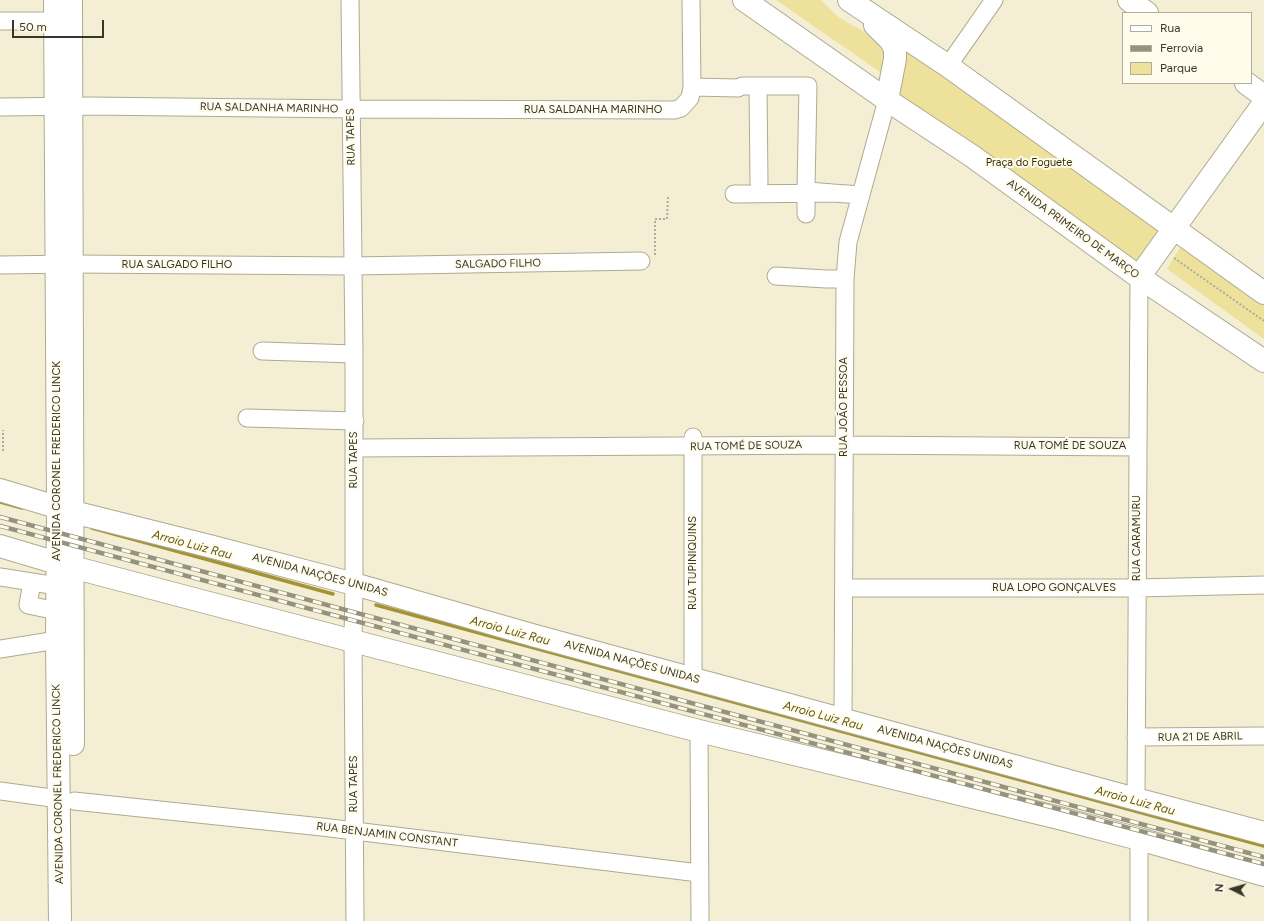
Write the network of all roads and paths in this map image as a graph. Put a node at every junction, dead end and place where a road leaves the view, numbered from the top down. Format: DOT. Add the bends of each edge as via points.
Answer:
graph roads {
  1 [pos="71,0"];
  2 [pos="350,0"];
  3 [pos="692,0"];
  4 [pos="744,0"];
  5 [pos="845,0"];
  6 [pos="849,0"];
  7 [pos="994,0"];
  8 [pos="1129,0"];
  9 [pos="55,10"];
  10 [pos="1146,12"];
  11 [pos="0,21"];
  12 [pos="948,66"];
  13 [pos="1247,84"];
  14 [pos="750,86"];
  15 [pos="692,87"];
  16 [pos="1264,96"];
  17 [pos="887,100"];
  18 [pos="1264,103"];
  19 [pos="63,106"];
  20 [pos="0,107"];
  21 [pos="350,109"];
  22 [pos="759,183"];
  23 [pos="806,191"];
  24 [pos="734,194"];
  25 [pos="668,195"];
  26 [pos="861,195"];
  27 [pos="806,214"];
  28 [pos="1174,228"];
  29 [pos="1160,248"];
  30 [pos="642,261"];
  31 [pos="64,264"];
  32 [pos="0,265"];
  33 [pos="354,266"];
  34 [pos="776,276"];
  35 [pos="1139,277"];
  36 [pos="845,279"];
  37 [pos="1264,293"];
  38 [pos="1264,321"];
  39 [pos="64,349"];
  40 [pos="262,351"];
  41 [pos="354,354"];
  42 [pos="1264,360"];
  43 [pos="247,418"];
  44 [pos="355,421"];
  45 [pos="3,430"];
  46 [pos="693,442"];
  47 [pos="844,446"];
  48 [pos="1138,447"];
  49 [pos="354,448"];
  50 [pos="3,451"];
  51 [pos="0,490"];
  52 [pos="65,510"];
  53 [pos="0,546"];
  54 [pos="64,565"];
  55 [pos="0,577"];
  56 [pos="32,582"];
  57 [pos="354,584"];
  58 [pos="1264,585"];
  59 [pos="57,586"];
  60 [pos="844,588"];
  61 [pos="1137,588"];
  62 [pos="57,611"];
  63 [pos="57,640"];
  64 [pos="353,641"];
  65 [pos="0,649"];
  66 [pos="693,678"];
  67 [pos="843,719"];
  68 [pos="699,731"];
  69 [pos="1264,736"];
  70 [pos="1136,738"];
  71 [pos="0,791"];
  72 [pos="1136,799"];
  73 [pos="66,800"];
  74 [pos="354,831"];
  75 [pos="1264,833"];
  76 [pos="1140,839"];
  77 [pos="699,872"];
  78 [pos="1264,875"];
  79 [pos="60,921"];
  80 [pos="75,921"];
  81 [pos="355,921"];
  82 [pos="700,921"];
  83 [pos="1139,921"];
  1 -- 19 [label="main road, AVENIDA CORONEL FREDERICO LINCK"];
  2 -- 21 [label="street, RUA TAPES"];
  3 -- 15 [label="street"];
  4 -- 17 [label="main road, AVENIDA PRIMEIRO DE MARÇO"];
  5 -- 17 [label="main road" via="884,32 895,49"];
  6 -- 12 [label="main road"];
  7 -- 12 [label="street"];
  8 -- 10 [label="main road"];
  9 -- 11 [label="street"];
  9 -- 19 [label="main road, AVENIDA CORONEL FREDERICO LINCK"];
  12 -- 28 [label="main road"];
  13 -- 16 [label="main road"];
  14 -- 15 [label="street"];
  14 -- 22 [label="street"];
  14 -- 23 [label="street" via="808,86"];
  15 -- 21 [label="street, RUA SALDANHA MARINHO" via="690,98 681,108 674,110"];
  17 -- 26 [label="street, RUA JOÃO PESSOA"];
  17 -- 35 [label="main road, AVENIDA PRIMEIRO DE MARÇO" via="972,156"];
  18 -- 28 [label="main road"];
  19 -- 20 [label="street, RUA SALDANHA MARINHO"];
  19 -- 21 [label="street, RUA SALDANHA MARINHO"];
  19 -- 31 [label="main road, AVENIDA CORONEL FREDERICO LINCK"];
  21 -- 33 [label="street, RUA TAPES"];
  23 -- 24 [label="street"];
  23 -- 26 [label="street"];
  23 -- 27 [label="street"];
  25 -- 30 [label="path" via="667,219 655,219 655,261"];
  26 -- 36 [label="street, RUA JOÃO PESSOA" via="848,242"];
  28 -- 29 [label="main road"];
  28 -- 37 [label="main road"];
  29 -- 35 [label="main road"];
  29 -- 38 [label="path"];
  30 -- 33 [label="street, SALGADO FILHO"];
  31 -- 32 [label="street, RUA SALGADO FILHO"];
  31 -- 33 [label="street, RUA SALGADO FILHO"];
  31 -- 39 [label="main road, AVENIDA CORONEL FREDERICO LINCK"];
  33 -- 41 [label="street, RUA TAPES"];
  34 -- 36 [label="street"];
  35 -- 42 [label="main road, AVENIDA PRIMEIRO DE MARÇO"];
  35 -- 48 [label="street, RUA CARAMURU"];
  36 -- 47 [label="street, RUA JOÃO PESSOA"];
  39 -- 52 [label="main road, AVENIDA CORONEL FREDERICO LINCK"];
  39 -- 52 [label="main road, AVENIDA CORONEL FREDERICO LINCK" via="52,453"];
  40 -- 41 [label="street"];
  41 -- 44 [label="street, RUA TAPES"];
  43 -- 44 [label="street"];
  44 -- 49 [label="street, RUA TAPES"];
  45 -- 50 [label="path"];
  46 -- 47 [label="street, RUA TOMÉ DE SOUZA"];
  46 -- 49 [label="street, RUA TOMÉ DE SOUZA"];
  46 -- 66 [label="street, RUA TUPINIQUINS"];
  47 -- 48 [label="street, RUA TOMÉ DE SOUZA"];
  47 -- 60 [label="street, RUA JOÃO PESSOA"];
  48 -- 61 [label="street, RUA CARAMURU"];
  49 -- 57 [label="street, RUA TAPES"];
  51 -- 52 [label="main road, AVENIDA NAÇÕES UNIDAS"];
  52 -- 54 [label="main road, AVENIDA CORONEL FREDERICO LINCK"];
  52 -- 57 [label="main road, AVENIDA NAÇÕES UNIDAS"];
  53 -- 54 [label="main road"];
  54 -- 59 [label="main road, AVENIDA CORONEL FREDERICO LINCK"];
  54 -- 64 [label="main road"];
  54 -- 73 [label="main road, AVENIDA CORONEL FREDERICO LINCK"];
  55 -- 56 [label="street"];
  56 -- 59 [label="street"];
  56 -- 62 [label="street" via="28,605"];
  57 -- 64 [label="street, RUA TAPES"];
  57 -- 66 [label="main road, AVENIDA NAÇÕES UNIDAS"];
  58 -- 61 [label="street, RUA LOPO GONÇALVES"];
  59 -- 62 [label="main road, AVENIDA CORONEL FREDERICO LINCK"];
  60 -- 61 [label="street, RUA LOPO GONÇALVES"];
  60 -- 67 [label="street, RUA JOÃO PESSOA"];
  61 -- 70 [label="street, RUA CARAMURU"];
  62 -- 63 [label="main road, AVENIDA CORONEL FREDERICO LINCK"];
  63 -- 65 [label="street"];
  63 -- 73 [label="main road, AVENIDA CORONEL FREDERICO LINCK"];
  64 -- 68 [label="main road"];
  64 -- 74 [label="street, RUA TAPES"];
  66 -- 67 [label="main road, AVENIDA NAÇÕES UNIDAS"];
  67 -- 72 [label="main road, AVENIDA NAÇÕES UNIDAS"];
  68 -- 76 [label="main road"];
  68 -- 77 [label="street"];
  69 -- 70 [label="street, RUA 21 DE ABRIL"];
  70 -- 72 [label="street, RUA CARAMURU"];
  71 -- 73 [label="street, RUA BENJAMIN CONSTANT"];
  72 -- 75 [label="main road, AVENIDA NAÇÕES UNIDAS"];
  73 -- 74 [label="street, RUA BENJAMIN CONSTANT"];
  73 -- 79 [label="main road, AVENIDA CORONEL FREDERICO LINCK"];
  73 -- 80 [label="main road, AVENIDA CORONEL FREDERICO LINCK"];
  74 -- 77 [label="street, RUA BENJAMIN CONSTANT"];
  74 -- 81 [label="street, RUA TAPES"];
  76 -- 78 [label="main road"];
  76 -- 83 [label="street"];
  77 -- 82 [label="street"];
}
